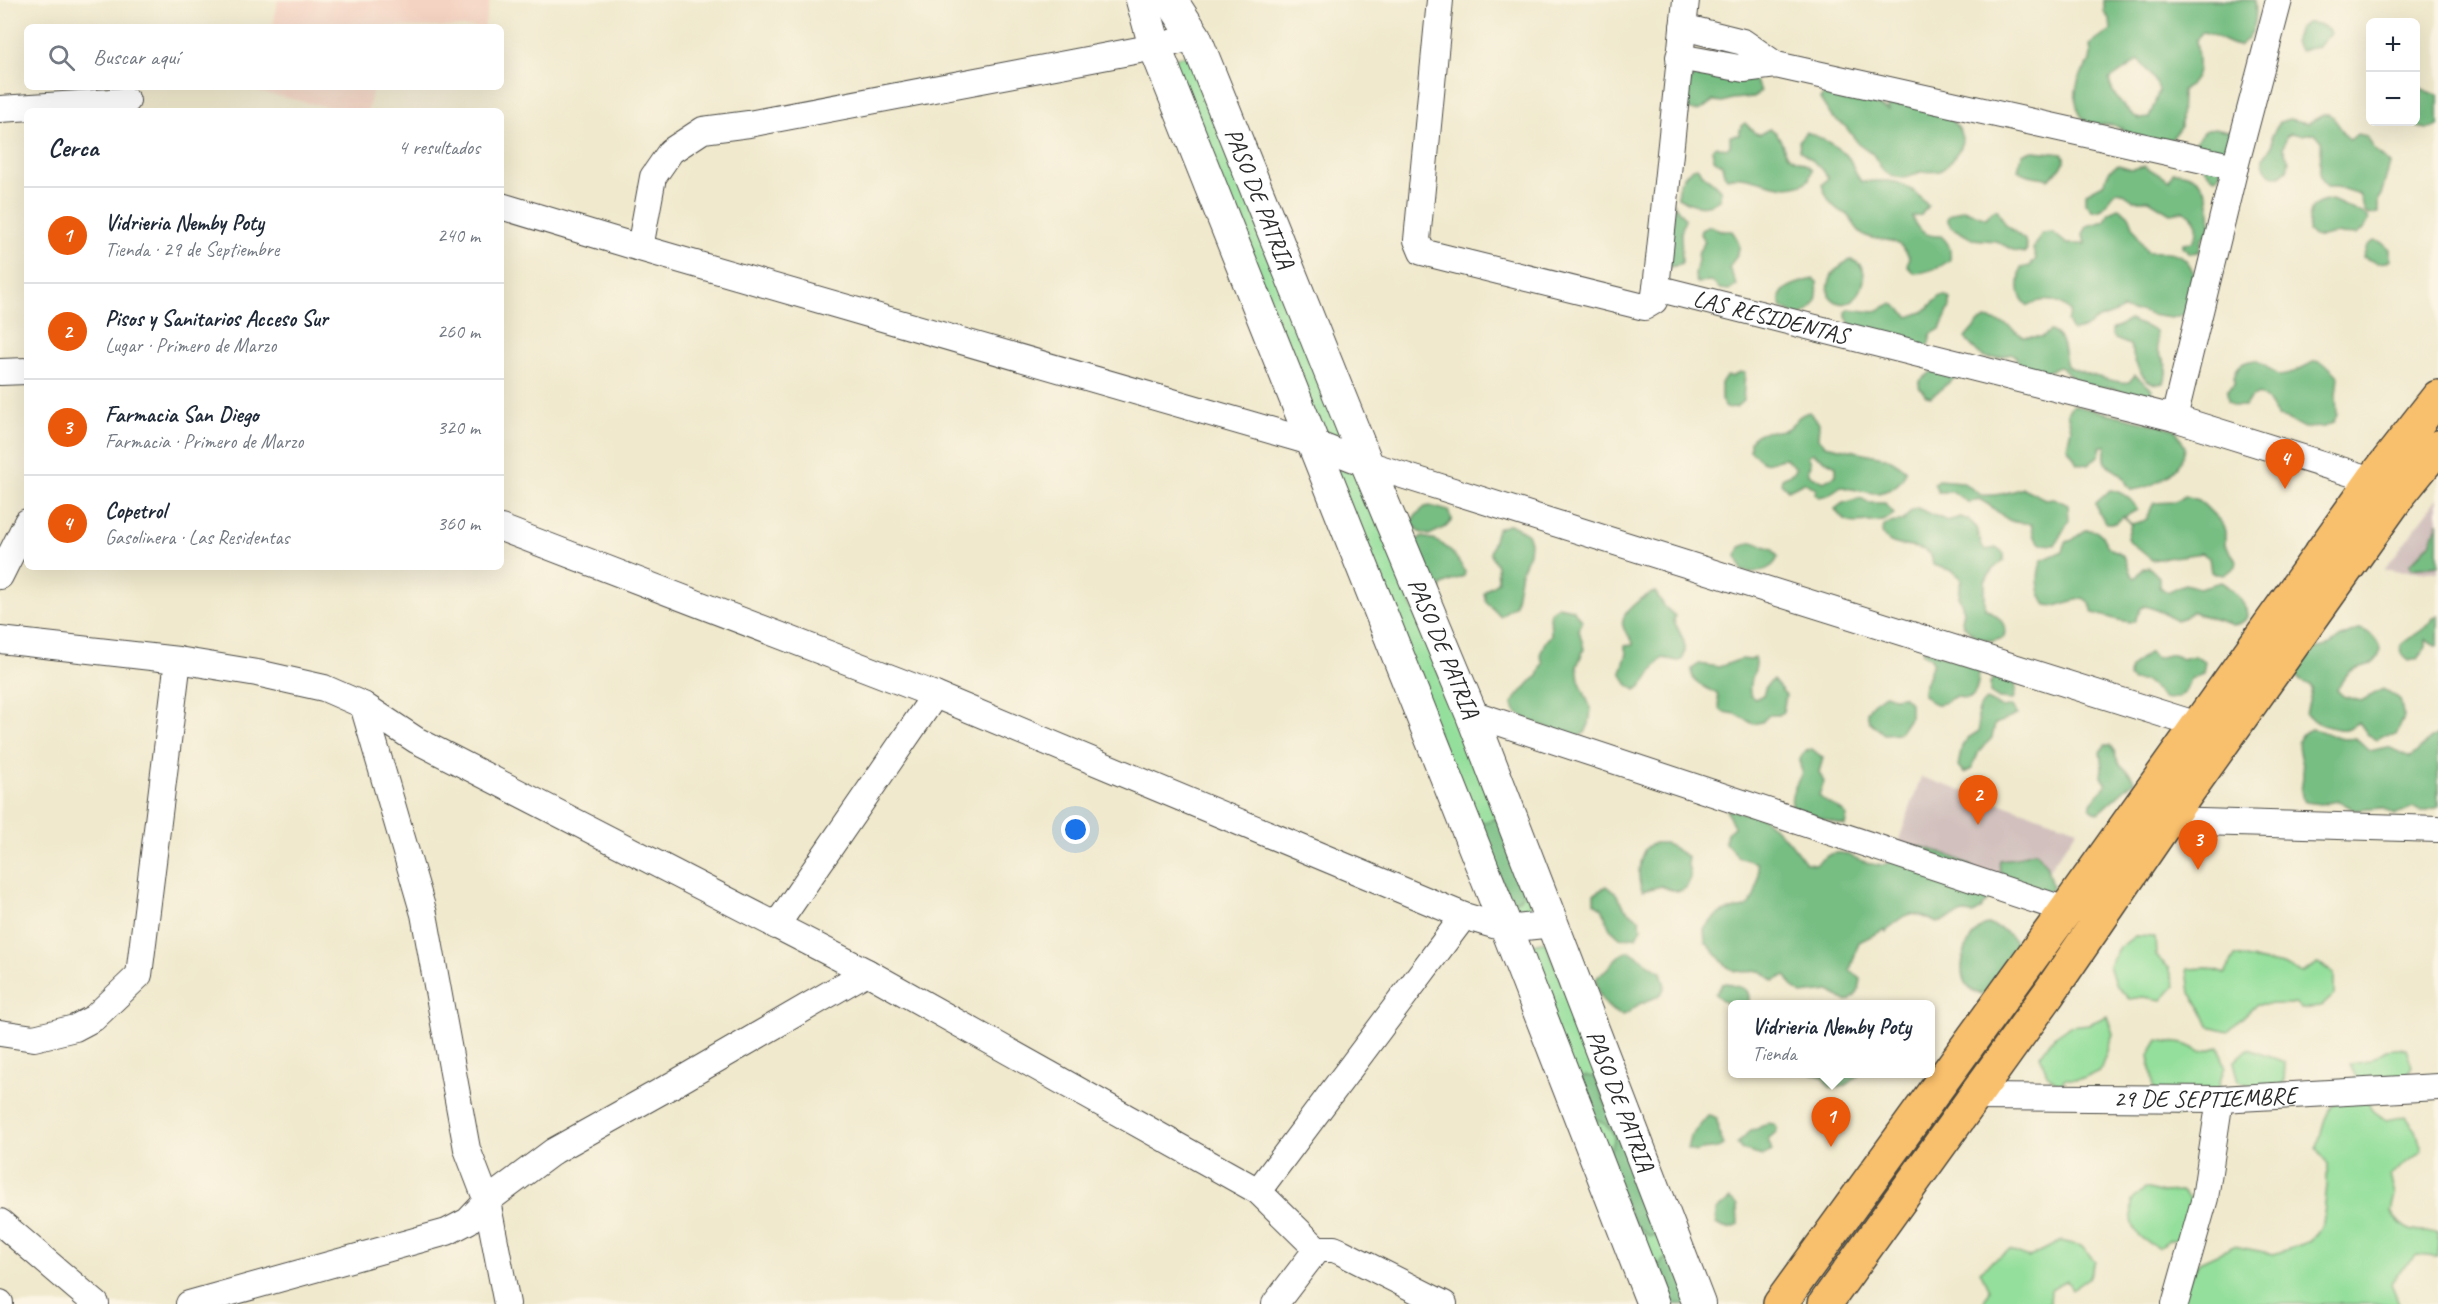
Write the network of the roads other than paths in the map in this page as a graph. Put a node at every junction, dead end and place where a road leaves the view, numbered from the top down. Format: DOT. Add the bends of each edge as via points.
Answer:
graph roads {
  1 [pos="1142,0"];
  2 [pos="1170,0"];
  3 [pos="1440,0"];
  4 [pos="1686,0"];
  5 [pos="2279,0"];
  6 [pos="1683,27"];
  7 [pos="1194,37"];
  8 [pos="1155,47"];
  9 [pos="1679,57"];
  10 [pos="1776,65"];
  11 [pos="127,101"];
  12 [pos="0,109"];
  13 [pos="2235,167"];
  14 [pos="504,207"];
  15 [pos="640,248"];
  16 [pos="1656,288"];
  17 [pos="24,371"];
  18 [pos="0,372"];
  19 [pos="2438,397"];
  20 [pos="2175,418"];
  21 [pos="1311,442"];
  22 [pos="2438,447"];
  23 [pos="1367,464"];
  24 [pos="2386,488"];
  25 [pos="24,528"];
  26 [pos="504,529"];
  27 [pos="0,576"];
  28 [pos="0,640"];
  29 [pos="178,660"];
  30 [pos="935,695"];
  31 [pos="363,705"];
  32 [pos="1471,713"];
  33 [pos="2198,725"];
  34 [pos="2168,821"];
  35 [pos="2438,828"];
  36 [pos="2066,910"];
  37 [pos="1464,916"];
  38 [pos="1553,924"];
  39 [pos="776,926"];
  40 [pos="1507,929"];
  41 [pos="867,972"];
  42 [pos="0,1033"];
  43 [pos="2438,1087"];
  44 [pos="1973,1097"];
  45 [pos="2220,1099"];
  46 [pos="1258,1191"];
  47 [pos="487,1201"];
  48 [pos="0,1222"];
  49 [pos="1317,1249"];
  50 [pos="96,1304"];
  51 [pos="189,1304"];
  52 [pos="507,1304"];
  53 [pos="1275,1304"];
  54 [pos="1443,1304"];
  55 [pos="1653,1304"];
  56 [pos="1699,1304"];
  57 [pos="1780,1304"];
  58 [pos="1826,1304"];
  59 [pos="2175,1304"];
  1 -- 8 [label="street, PASO DE PATRIA"];
  2 -- 7 [label="street, PASO DE PATRIA"];
  3 -- 16 [label="street" via="1417,240 1422,252 1644,307 1654,301"];
  4 -- 6 [label="street"];
  5 -- 13 [label="street"];
  6 -- 9 [label="street"];
  6 -- 10 [label="street" via="1743,42"];
  7 -- 8 [label="street"];
  7 -- 23 [label="street, PASO DE PATRIA"];
  8 -- 15 [label="street" via="703,130 671,151 653,177"];
  8 -- 21 [label="street, PASO DE PATRIA"];
  9 -- 10 [label="street" via="1744,69"];
  9 -- 16 [label="street"];
  10 -- 13 [label="street"];
  11 -- 12 [label="street"];
  13 -- 20 [label="street"];
  14 -- 15 [label="street"];
  15 -- 21 [label="street"];
  16 -- 20 [label="street, LAS RESIDENTAS"];
  17 -- 18 [label="street"];
  19 -- 24 [label="highway"];
  20 -- 24 [label="street, LAS RESIDENTAS"];
  21 -- 23 [label="street"];
  21 -- 40 [label="street, PASO DE PATRIA"];
  22 -- 24 [label="highway"];
  23 -- 32 [label="street, PASO DE PATRIA"];
  23 -- 33 [label="street"];
  24 -- 33 [label="highway"];
  24 -- 34 [label="highway"];
  25 -- 27 [label="street"];
  26 -- 30 [label="street"];
  28 -- 29 [label="street"];
  29 -- 31 [label="street" via="257,672 313,686"];
  29 -- 42 [label="street" via="140,975 102,1012 75,1028 34,1038"];
  30 -- 37 [label="street"];
  30 -- 39 [label="street"];
  31 -- 39 [label="street" via="416,740"];
  31 -- 47 [label="street" via="424,914 467,1149"];
  32 -- 36 [label="street"];
  32 -- 38 [label="street, PASO DE PATRIA"];
  33 -- 36 [label="highway"];
  34 -- 35 [label="street"];
  34 -- 44 [label="highway"];
  36 -- 57 [label="highway"];
  37 -- 40 [label="street"];
  37 -- 46 [label="street"];
  38 -- 40 [label="street"];
  38 -- 56 [label="street, PASO DE PATRIA"];
  39 -- 41 [label="street"];
  40 -- 55 [label="street, PASO DE PATRIA"];
  41 -- 46 [label="street"];
  41 -- 47 [label="street" via="554,1151"];
  43 -- 45 [label="street, 29 DE SEPTIEMBRE"];
  44 -- 45 [label="street, 29 DE SEPTIEMBRE"];
  44 -- 58 [label="highway"];
  45 -- 59 [label="street" via="2205,1198"];
  46 -- 49 [label="street"];
  47 -- 51 [label="street" via="468,1221 447,1232"];
  47 -- 52 [label="street"];
  48 -- 50 [label="street"];
  49 -- 53 [label="street"];
  49 -- 54 [label="street" via="1341,1252"];
}
